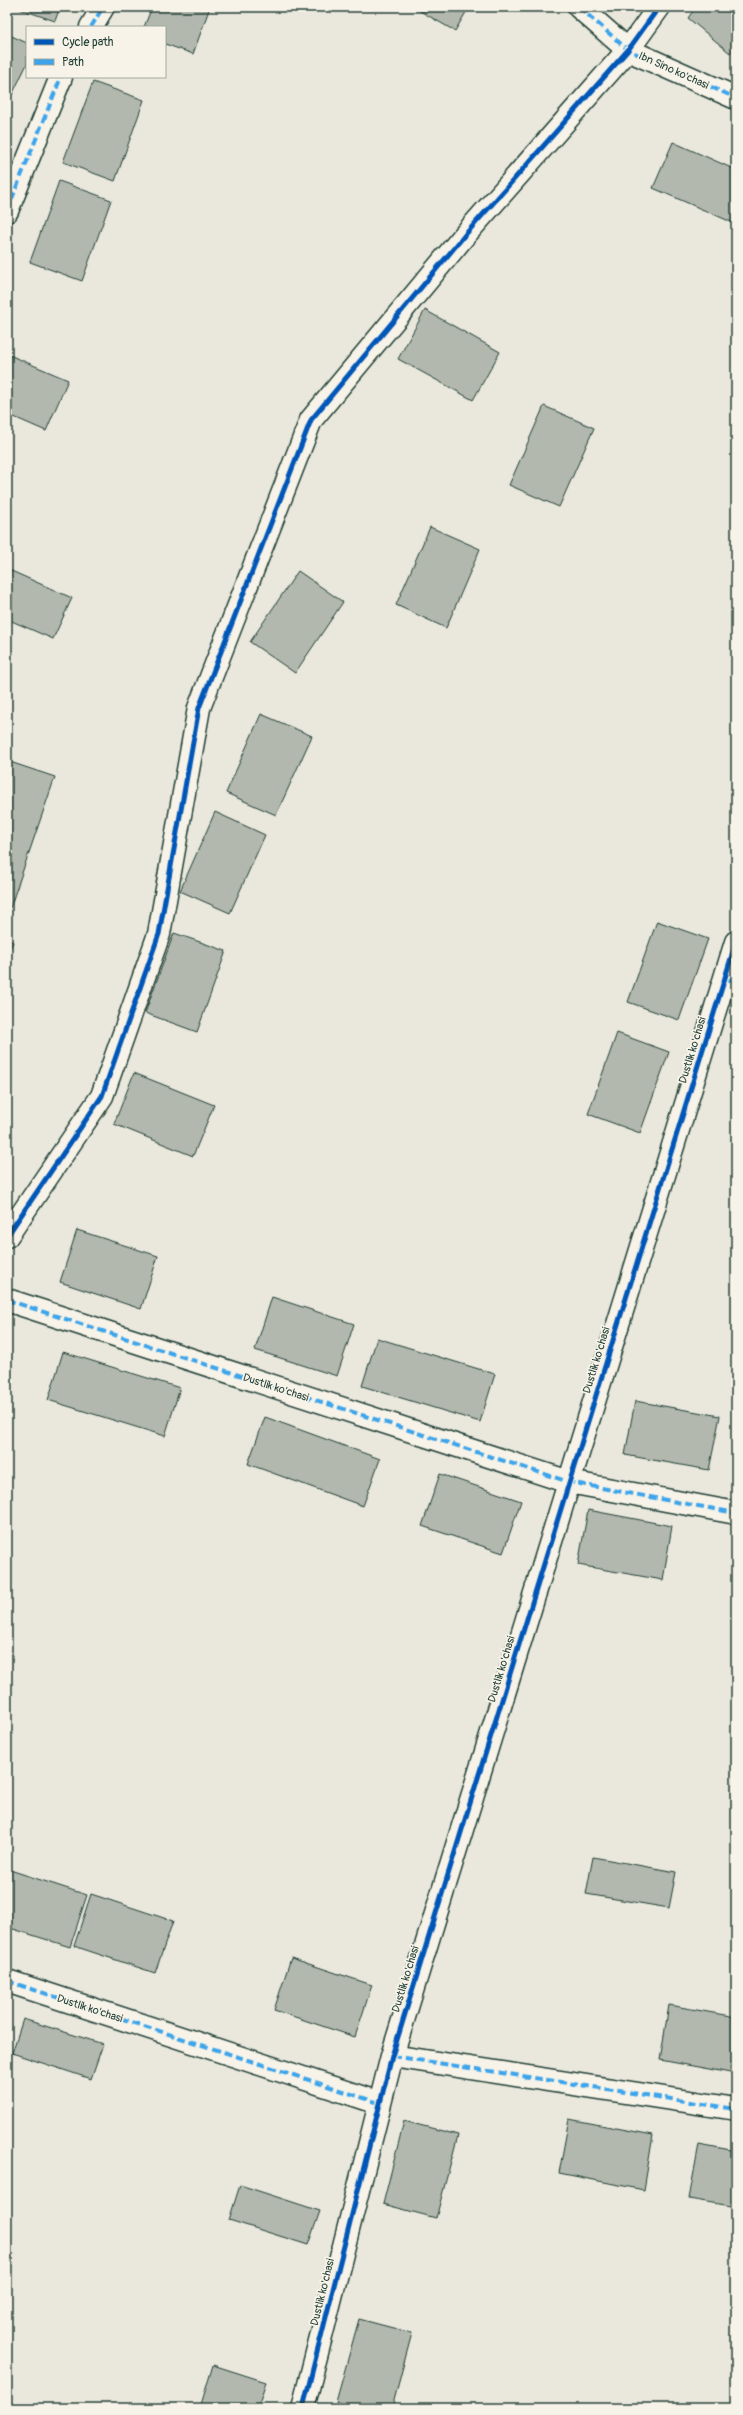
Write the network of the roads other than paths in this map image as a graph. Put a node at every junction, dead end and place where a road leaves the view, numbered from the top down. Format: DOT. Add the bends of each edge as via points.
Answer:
graph roads {
  1 [pos="103,7"];
  2 [pos="578,7"];
  3 [pos="659,7"];
  4 [pos="92,26"];
  5 [pos="628,50"];
  6 [pos="61,78"];
  7 [pos="736,98"];
  8 [pos="7,212"];
  9 [pos="736,942"];
  10 [pos="730,980"];
  11 [pos="7,1236"];
  12 [pos="7,1300"];
  13 [pos="569,1482"];
  14 [pos="736,1513"];
  15 [pos="7,1981"];
  16 [pos="392,2056"];
  17 [pos="379,2103"];
  18 [pos="736,2109"];
  19 [pos="303,2408"];
  1 -- 4 [label="street"];
  2 -- 5 [label="street, Ibn Sino ko'chasi"];
  3 -- 5 [label="street"];
  5 -- 7 [label="street, Ibn Sino ko'chasi"];
  5 -- 11 [label="street" via="464,236 311,420 199,708 158,934 102,1096"];
  6 -- 8 [label="street"];
  9 -- 10 [label="street, Dustlik ko'chasi"];
  10 -- 13 [label="street, Dustlik ko'chasi"];
  12 -- 13 [label="street, Dustlik ko'chasi"];
  13 -- 14 [label="street, Dustlik ko'chasi"];
  13 -- 16 [label="street, Dustlik ko'chasi"];
  15 -- 17 [label="street, Dustlik ko'chasi"];
  16 -- 17 [label="street, Dustlik ko'chasi"];
  16 -- 18 [label="street"];
  17 -- 19 [label="street, Dustlik ko'chasi"];
}
